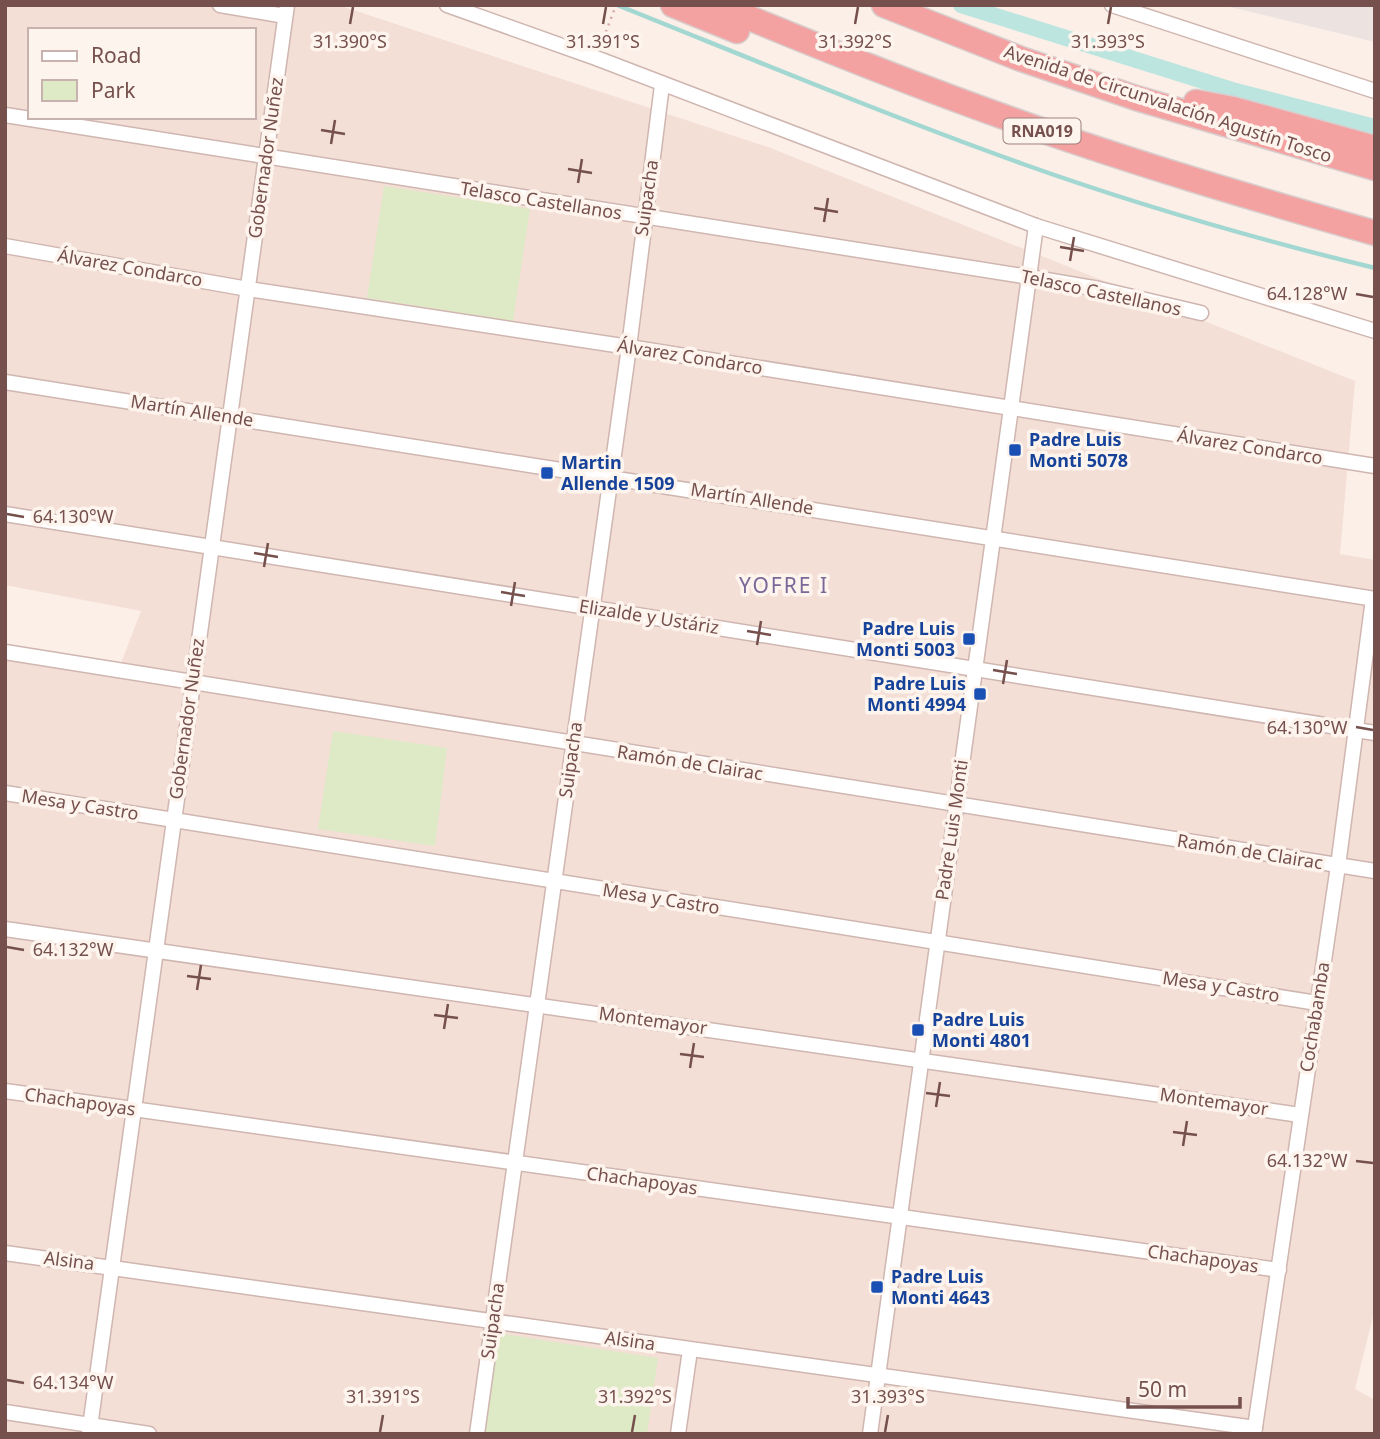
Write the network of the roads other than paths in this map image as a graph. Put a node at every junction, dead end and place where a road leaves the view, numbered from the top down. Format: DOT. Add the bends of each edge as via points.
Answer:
graph roads {
  1 [pos="220,5"];
  2 [pos="447,5"];
  3 [pos="673,5"];
  4 [pos="718,5"];
  5 [pos="884,5"];
  6 [pos="895,5"];
  7 [pos="1112,5"];
  8 [pos="286,10"];
  9 [pos="925,20"];
  10 [pos="1075,77"];
  11 [pos="662,85"];
  12 [pos="931,91"];
  13 [pos="1375,91"];
  14 [pos="5,115"];
  15 [pos="28,119"];
  16 [pos="30,119"];
  17 [pos="1086,145"];
  18 [pos="1375,148"];
  19 [pos="267,157"];
  20 [pos="1375,168"];
  21 [pos="643,217"];
  22 [pos="1035,226"];
  23 [pos="1375,233"];
  24 [pos="5,246"];
  25 [pos="1375,249"];
  26 [pos="1029,277"];
  27 [pos="248,289"];
  28 [pos="1201,313"];
  29 [pos="1375,331"];
  30 [pos="629,347"];
  31 [pos="5,383"];
  32 [pos="1011,410"];
  33 [pos="230,417"];
  34 [pos="1375,466"];
  35 [pos="609,476"];
  36 [pos="5,514"];
  37 [pos="992,537"];
  38 [pos="212,547"];
  39 [pos="1374,599"];
  40 [pos="592,608"];
  41 [pos="5,652"];
  42 [pos="974,670"];
  43 [pos="192,683"];
  44 [pos="1355,731"];
  45 [pos="1375,733"];
  46 [pos="573,744"];
  47 [pos="5,793"];
  48 [pos="956,805"];
  49 [pos="173,819"];
  50 [pos="1338,866"];
  51 [pos="1375,872"];
  52 [pos="553,882"];
  53 [pos="5,929"];
  54 [pos="936,941"];
  55 [pos="156,951"];
  56 [pos="1317,1003"];
  57 [pos="536,1005"];
  58 [pos="921,1060"];
  59 [pos="5,1091"];
  60 [pos="134,1110"];
  61 [pos="1300,1115"];
  62 [pos="514,1163"];
  63 [pos="899,1217"];
  64 [pos="5,1253"];
  65 [pos="113,1266"];
  66 [pos="1279,1269"];
  67 [pos="493,1322"];
  68 [pos="690,1350"];
  69 [pos="877,1376"];
  70 [pos="5,1412"];
  71 [pos="89,1430"];
  72 [pos="1255,1431"];
  73 [pos="149,1434"];
  74 [pos="477,1434"];
  75 [pos="678,1434"];
  76 [pos="870,1434"];
  1 -- 8 [label="street"];
  2 -- 11 [label="street"];
  3 -- 12 [label="highway" via="797,55"];
  4 -- 12 [label="highway, RNA019"];
  5 -- 9 [label="highway, Avenida de Circunvalación Agustín Tosco"];
  6 -- 9 [label="highway"];
  7 -- 13 [label="street"];
  8 -- 19 [label="street, Gobernador Nuñez"];
  9 -- 10 [label="highway, Avenida de Circunvalación Agustín Tosco"];
  10 -- 18 [label="highway" via="1233,109"];
  10 -- 20 [label="highway, Avenida de Circunvalación Agustín Tosco"];
  11 -- 21 [label="street, Suipacha"];
  11 -- 22 [label="street"];
  12 -- 17 [label="highway, RNA019"];
  14 -- 15 [label="street, Telasco Castellanos"];
  16 -- 19 [label="street, Telasco Castellanos"];
  17 -- 23 [label="highway, RNA019"];
  17 -- 25 [label="highway" via="1244,212"];
  19 -- 21 [label="street, Telasco Castellanos"];
  19 -- 27 [label="street, Gobernador Nuñez"];
  21 -- 26 [label="street, Telasco Castellanos"];
  21 -- 30 [label="street, Suipacha"];
  22 -- 26 [label="street, Padre Luis Monti"];
  22 -- 29 [label="street"];
  24 -- 27 [label="street, Álvarez Condarco"];
  26 -- 28 [label="street, Telasco Castellanos"];
  26 -- 32 [label="street, Padre Luis Monti"];
  27 -- 30 [label="street, Álvarez Condarco"];
  27 -- 33 [label="street, Gobernador Nuñez"];
  30 -- 32 [label="street, Álvarez Condarco"];
  30 -- 35 [label="street, Suipacha"];
  31 -- 33 [label="street, Martín Allende"];
  32 -- 34 [label="street, Álvarez Condarco"];
  32 -- 37 [label="street, Padre Luis Monti"];
  33 -- 35 [label="street, Martín Allende"];
  33 -- 38 [label="street, Gobernador Nuñez"];
  35 -- 37 [label="street, Martín Allende"];
  35 -- 40 [label="street, Suipacha"];
  36 -- 38 [label="street, Elizalde y Ustáriz"];
  37 -- 39 [label="street, Martín Allende"];
  37 -- 42 [label="street, Padre Luis Monti"];
  38 -- 40 [label="street, Elizalde y Ustáriz"];
  38 -- 43 [label="street, Gobernador Nuñez"];
  39 -- 44 [label="street, Cochabamba"];
  40 -- 42 [label="street, Elizalde y Ustáriz"];
  40 -- 46 [label="street, Suipacha"];
  41 -- 43 [label="street, Ramón de Clairac"];
  42 -- 44 [label="street, Elizalde y Ustáriz"];
  42 -- 48 [label="street, Padre Luis Monti"];
  43 -- 46 [label="street, Ramón de Clairac"];
  43 -- 49 [label="street, Gobernador Nuñez"];
  44 -- 45 [label="street, Elizalde y Ustáriz"];
  44 -- 50 [label="street, Cochabamba"];
  46 -- 48 [label="street, Ramón de Clairac"];
  46 -- 52 [label="street, Suipacha"];
  47 -- 49 [label="street, Mesa y Castro"];
  48 -- 50 [label="street, Ramón de Clairac"];
  48 -- 54 [label="street, Padre Luis Monti"];
  49 -- 52 [label="street, Mesa y Castro"];
  49 -- 55 [label="street, Gobernador Nuñez"];
  50 -- 51 [label="street, Ramón de Clairac"];
  50 -- 56 [label="street, Cochabamba"];
  52 -- 54 [label="street, Mesa y Castro"];
  52 -- 57 [label="street, Suipacha"];
  53 -- 55 [label="street, Montemayor"];
  54 -- 56 [label="street, Mesa y Castro"];
  54 -- 58 [label="street, Padre Luis Monti"];
  55 -- 57 [label="street, Montemayor"];
  55 -- 60 [label="street, Gobernador Nuñez"];
  56 -- 61 [label="street, Cochabamba"];
  57 -- 58 [label="street, Montemayor"];
  57 -- 62 [label="street, Suipacha"];
  58 -- 61 [label="street, Montemayor"];
  58 -- 63 [label="street, Padre Luis Monti"];
  59 -- 60 [label="street, Chachapoyas"];
  60 -- 62 [label="street, Chachapoyas"];
  60 -- 65 [label="street, Gobernador Nuñez"];
  61 -- 66 [label="street, Cochabamba"];
  62 -- 63 [label="street, Chachapoyas"];
  62 -- 67 [label="street, Suipacha"];
  63 -- 66 [label="street, Chachapoyas"];
  63 -- 69 [label="street, Padre Luis Monti"];
  64 -- 65 [label="street, Alsina"];
  65 -- 67 [label="street, Alsina"];
  65 -- 71 [label="street, Gobernador Nuñez"];
  66 -- 72 [label="street, Cochabamba"];
  67 -- 68 [label="street, Alsina"];
  67 -- 74 [label="street, Suipacha"];
  68 -- 69 [label="street, Alsina"];
  68 -- 75 [label="street"];
  69 -- 72 [label="street, Alsina"];
  69 -- 76 [label="street, Padre Luis Monti"];
  70 -- 71 [label="street"];
  71 -- 73 [label="street"];
}
